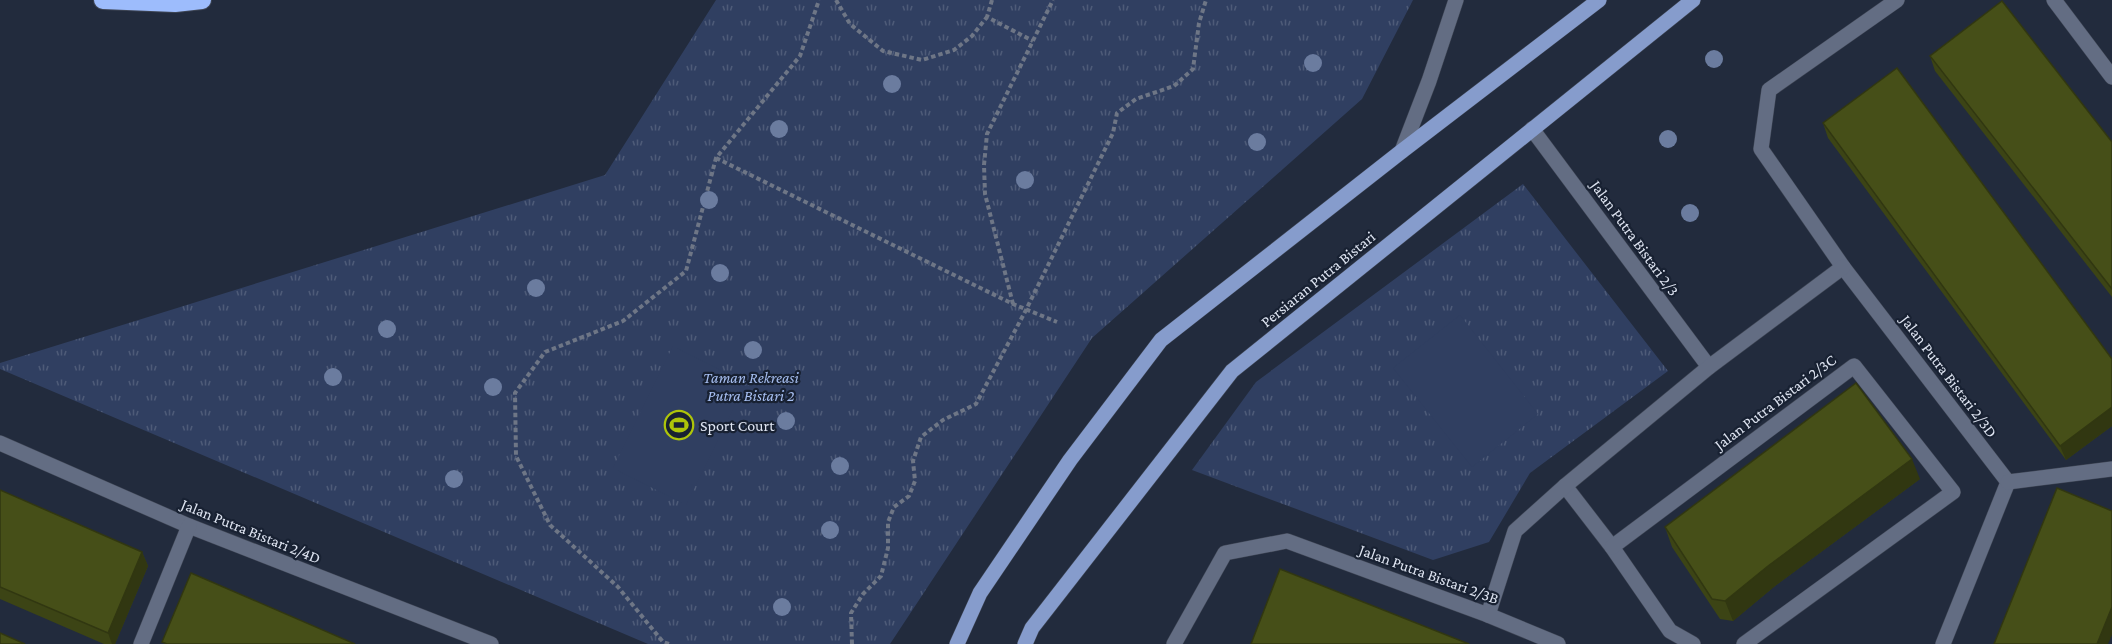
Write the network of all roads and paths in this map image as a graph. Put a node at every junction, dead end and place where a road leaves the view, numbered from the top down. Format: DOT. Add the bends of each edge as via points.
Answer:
graph roads {
  1 [pos="103,0"];
  2 [pos="202,0"];
  3 [pos="819,0"];
  4 [pos="836,0"];
  5 [pos="992,0"];
  6 [pos="1053,0"];
  7 [pos="1206,0"];
  8 [pos="1456,0"];
  9 [pos="1599,0"];
  10 [pos="1693,0"];
  11 [pos="1897,0"];
  12 [pos="2054,0"];
  13 [pos="987,17"];
  14 [pos="1033,41"];
  15 [pos="2112,77"];
  16 [pos="1532,129"];
  17 [pos="1402,151"];
  18 [pos="716,158"];
  19 [pos="1843,267"];
  20 [pos="1013,304"];
  21 [pos="1026,310"];
  22 [pos="1057,322"];
  23 [pos="1709,367"];
  24 [pos="0,444"];
  25 [pos="2112,469"];
  26 [pos="2008,482"];
  27 [pos="1565,486"];
  28 [pos="189,526"];
  29 [pos="1612,547"];
  30 [pos="1488,615"];
  31 [pos="1522,629"];
  32 [pos="141,644"];
  33 [pos="491,644"];
  34 [pos="669,644"];
  35 [pos="852,644"];
  36 [pos="957,644"];
  37 [pos="1025,644"];
  38 [pos="1174,644"];
  39 [pos="1516,644"];
  40 [pos="1558,644"];
  41 [pos="1694,644"];
  42 [pos="1744,644"];
  43 [pos="1943,644"];
  1 -- 2 [label="highway"];
  3 -- 18 [label="path" via="800,56"];
  4 -- 13 [label="path" via="850,24 883,51 922,60 954,50"];
  5 -- 13 [label="path"];
  6 -- 14 [label="path"];
  7 -- 21 [label="path" via="1192,69 1174,86 1136,99 1117,113 1113,133"];
  8 -- 17 [label="street"];
  9 -- 17 [label="main road"];
  10 -- 16 [label="main road, Persiaran Putra Bistari"];
  11 -- 19 [label="street, Jalan Putra Bistari 2/3D" via="1769,90 1761,149"];
  12 -- 15 [label="street"];
  13 -- 14 [label="path"];
  14 -- 20 [label="path" via="987,134 984,165 985,194"];
  16 -- 23 [label="street, Jalan Putra Bistari 2/3"];
  16 -- 37 [label="main road, Persiaran Putra Bistari" via="1232,371 1032,628"];
  17 -- 36 [label="main road" via="1161,340 1070,460 980,593"];
  18 -- 20 [label="path"];
  18 -- 34 [label="path" via="686,271 623,321 545,352 515,393 516,456 549,525 618,587 663,642"];
  19 -- 23 [label="street"];
  19 -- 26 [label="street, Jalan Putra Bistari 2/3D"];
  20 -- 21 [label="path"];
  21 -- 22 [label="path"];
  21 -- 35 [label="path" via="976,404 943,420 921,437 913,461 915,482 909,496 894,507 888,522 882,576 850,613"];
  23 -- 27 [label="street"];
  24 -- 28 [label="street, Jalan Putra Bistari 2/4D"];
  25 -- 26 [label="street"];
  26 -- 43 [label="street"];
  27 -- 29 [label="street"];
  27 -- 30 [label="street" via="1515,531"];
  28 -- 32 [label="street"];
  28 -- 33 [label="street, Jalan Putra Bistari 2/4D"];
  29 -- 41 [label="street" via="1670,631"];
  29 -- 42 [label="street, Jalan Putra Bistari 2/3C" via="1854,366 1953,492"];
  30 -- 31 [label="street, Jalan Putra Bistari 2/3B"];
  30 -- 38 [label="street, Jalan Putra Bistari 2/3B" via="1287,541 1225,553"];
  31 -- 39 [label="street"];
  31 -- 40 [label="street, Jalan Putra Bistari 2/3B"];
}
